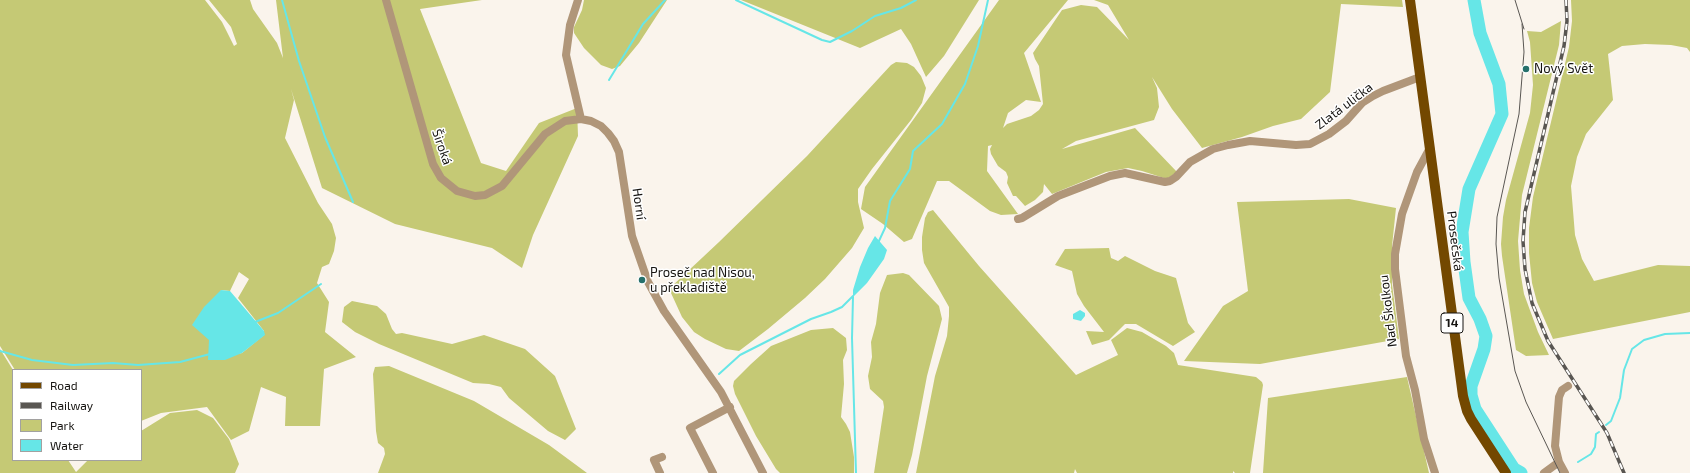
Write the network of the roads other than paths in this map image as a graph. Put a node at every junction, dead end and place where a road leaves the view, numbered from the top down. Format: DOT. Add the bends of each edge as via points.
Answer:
graph roads {
  1 [pos="386,0"];
  2 [pos="578,0"];
  3 [pos="1410,0"];
  4 [pos="1420,77"];
  5 [pos="581,119"];
  6 [pos="1430,148"];
  7 [pos="1018,219"];
  8 [pos="1568,386"];
  9 [pos="730,406"];
  10 [pos="662,457"];
  11 [pos="1559,462"];
  12 [pos="660,473"];
  13 [pos="713,473"];
  14 [pos="763,473"];
  15 [pos="1435,473"];
  16 [pos="1506,473"];
  17 [pos="1544,473"];
  18 [pos="1565,473"];
  1 -- 5 [label="street, Široká" via="433,164 441,178 457,191 475,196 494,192 508,181 545,134 565,121"];
  2 -- 5 [label="street" via="570,25 566,54"];
  3 -- 4 [label="main road, Prosečská / 14"];
  4 -- 6 [label="main road, Prosečská / 14"];
  4 -- 7 [label="street, Zlatá ulička" via="1373,96 1329,134 1310,144 1296,146 1250,141 1228,145 1213,149 1190,162 1170,181 1125,173 1110,176 1058,196"];
  5 -- 9 [label="street, Horní" via="601,126 614,141 622,164 632,236 648,282 664,311"];
  6 -- 15 [label="street, Nad Školkou" via="1417,172 1402,214 1395,254 1406,356 1424,439"];
  6 -- 16 [label="main road, Prosečská / 14" via="1466,411"];
  8 -- 11 [label="street" via="1562,390 1559,397 1555,446"];
  9 -- 13 [label="street" via="690,428"];
  9 -- 14 [label="street, Horní"];
  10 -- 12 [label="street" via="654,460"];
  11 -- 17 [label="street"];
  11 -- 18 [label="street"];
}
